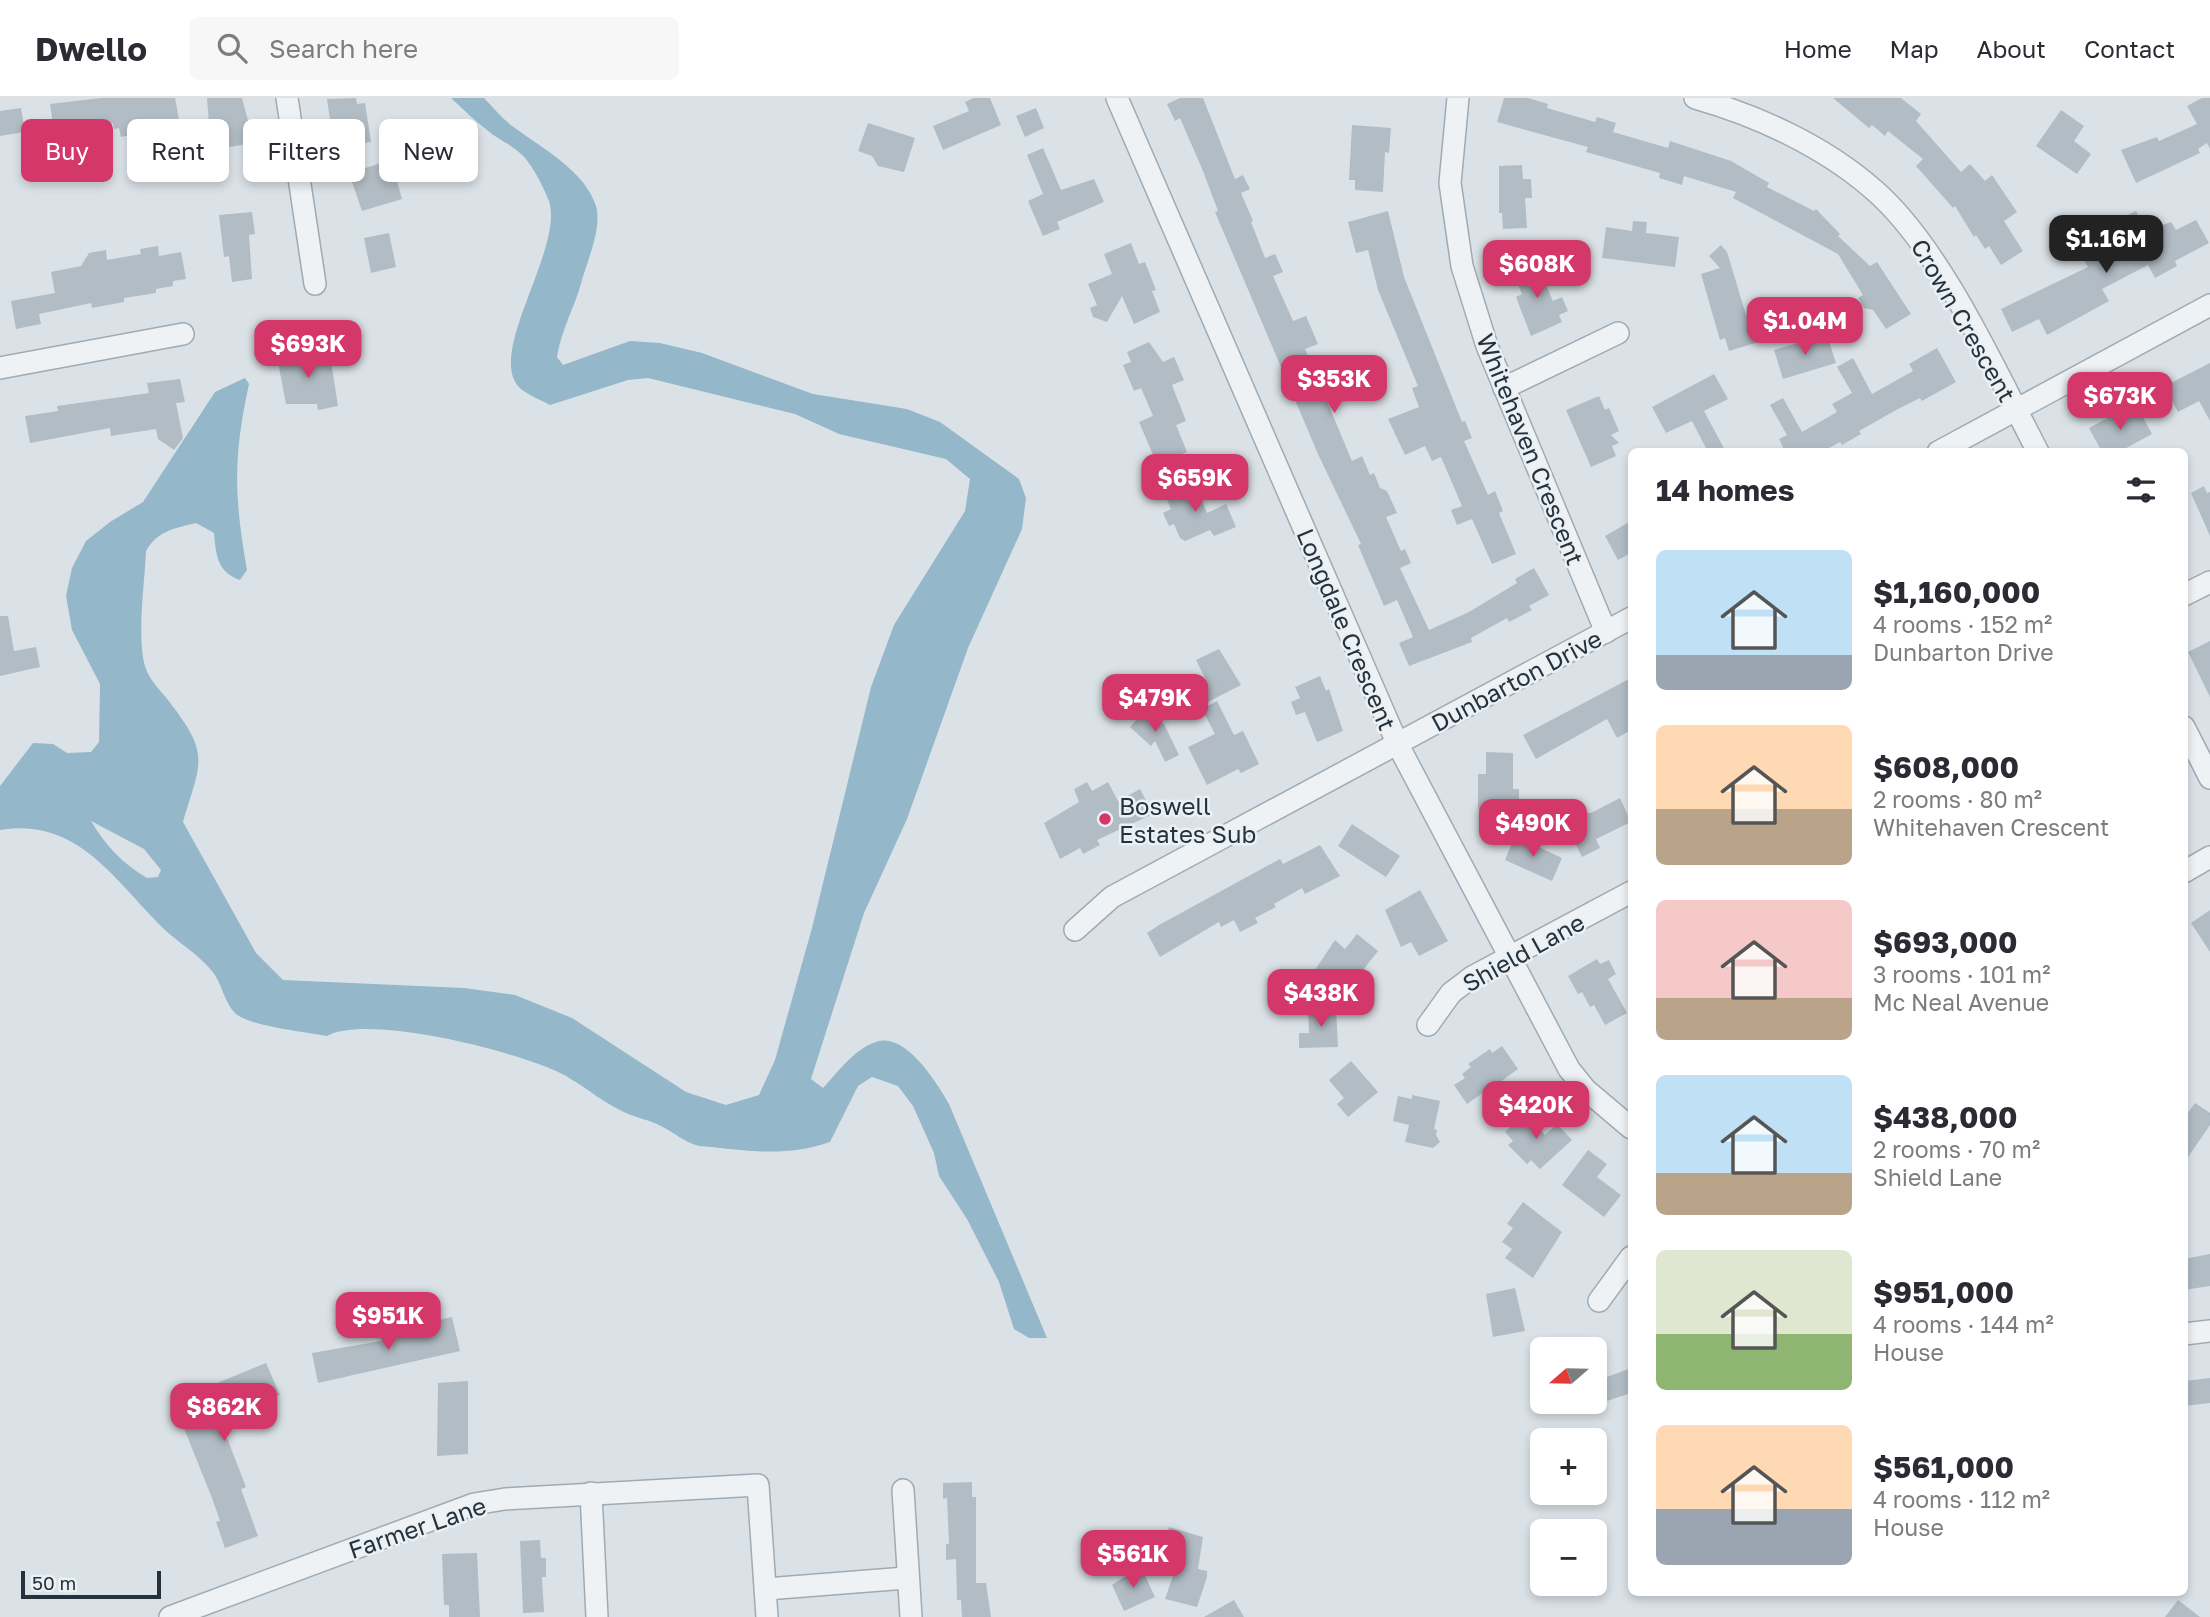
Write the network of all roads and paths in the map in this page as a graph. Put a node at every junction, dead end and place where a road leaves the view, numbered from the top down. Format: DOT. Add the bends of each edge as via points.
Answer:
graph roads {
  1 [pos="287,98"];
  2 [pos="1117,98"];
  3 [pos="1458,98"];
  4 [pos="1695,98"];
  5 [pos="1737,104"];
  6 [pos="315,284"];
  7 [pos="2210,305"];
  8 [pos="1618,333"];
  9 [pos="183,334"];
  10 [pos="0,368"];
  11 [pos="1504,388"];
  12 [pos="2015,409"];
  13 [pos="1945,448"];
  14 [pos="2036,448"];
  15 [pos="2210,582"];
  16 [pos="2188,593"];
  17 [pos="1628,620"];
  18 [pos="1606,632"];
  19 [pos="2188,735"];
  20 [pos="1398,745"];
  21 [pos="2210,778"];
  22 [pos="2210,857"];
  23 [pos="2188,870"];
  24 [pos="1628,894"];
  25 [pos="1075,930"];
  26 [pos="1509,957"];
  27 [pos="1428,1025"];
  28 [pos="1628,1125"];
  29 [pos="1628,1261"];
  30 [pos="1599,1301"];
  31 [pos="2210,1331"];
  32 [pos="2188,1334"];
  33 [pos="903,1490"];
  34 [pos="592,1493"];
  35 [pos="906,1578"];
  36 [pos="766,1589"];
  37 [pos="170,1617"];
  38 [pos="597,1617"];
  39 [pos="767,1617"];
  40 [pos="911,1617"];
  1 -- 6 [label="street"];
  2 -- 20 [label="street, Longdale Crescent"];
  3 -- 11 [label="street, Whitehaven Crescent" via="1450,183 1454,225 1472,301"];
  4 -- 5 [label="street, Crown Crescent"];
  5 -- 12 [label="street, Crown Crescent" via="1874,190 1912,231 1943,276"];
  7 -- 12 [label="street"];
  8 -- 11 [label="street"];
  9 -- 10 [label="street"];
  11 -- 18 [label="street, Whitehaven Crescent"];
  12 -- 13 [label="street"];
  12 -- 14 [label="street, Crown Crescent"];
  15 -- 16 [label="street"];
  17 -- 18 [label="street, Dunbarton Drive"];
  18 -- 20 [label="street, Dunbarton Drive"];
  19 -- 21 [label="street"];
  20 -- 25 [label="street, Dunbarton Drive" via="1112,897"];
  20 -- 26 [label="street, Longdale Crescent"];
  22 -- 23 [label="street"];
  24 -- 26 [label="street, Shield Lane"];
  26 -- 27 [label="street, Shield Lane" via="1451,993"];
  26 -- 28 [label="street, Longdale Crescent" via="1569,1069"];
  29 -- 30 [label="street"];
  31 -- 32 [label="street"];
  33 -- 35 [label="street"];
  34 -- 36 [label="street, Farmer Lane" via="758,1485"];
  34 -- 37 [label="street, Farmer Lane" via="505,1499 451,1510"];
  34 -- 38 [label="street"];
  35 -- 36 [label="street"];
  35 -- 40 [label="street"];
  36 -- 39 [label="street"];
}
